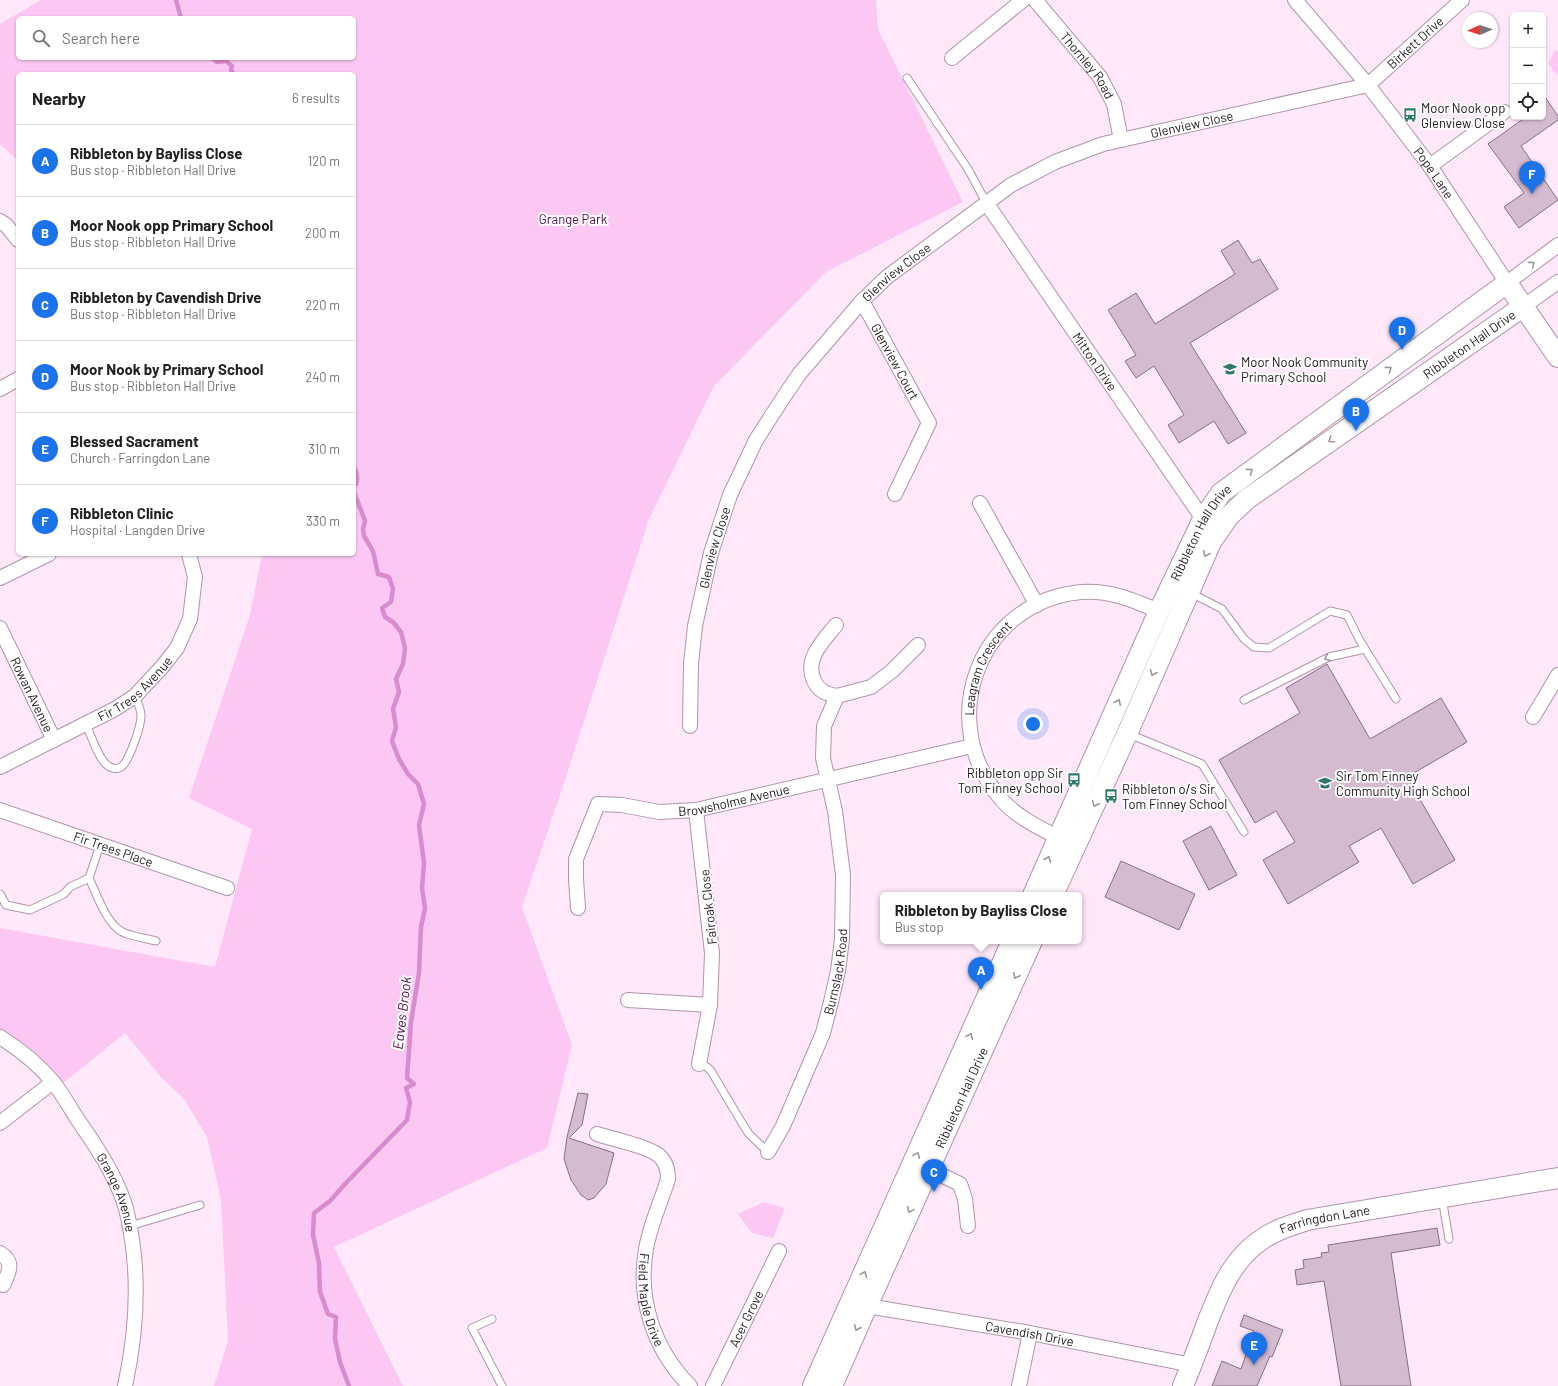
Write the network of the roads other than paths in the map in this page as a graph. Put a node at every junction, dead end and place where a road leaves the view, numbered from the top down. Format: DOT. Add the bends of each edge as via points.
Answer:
graph roads {
  1 [pos="1024,0"];
  2 [pos="1035,0"];
  3 [pos="1295,0"];
  4 [pos="1462,0"];
  5 [pos="952,58"];
  6 [pos="907,78"];
  7 [pos="1368,85"];
  8 [pos="1504,112"];
  9 [pos="1121,140"];
  10 [pos="1430,166"];
  11 [pos="987,204"];
  12 [pos="0,221"];
  13 [pos="16,238"];
  14 [pos="1558,245"];
  15 [pos="1558,282"];
  16 [pos="1507,283"];
  17 [pos="862,301"];
  18 [pos="1524,306"];
  19 [pos="1558,357"];
  20 [pos="16,380"];
  21 [pos="0,389"];
  22 [pos="895,494"];
  23 [pos="980,503"];
  24 [pos="1203,519"];
  25 [pos="1220,529"];
  26 [pos="45,556"];
  27 [pos="189,556"];
  28 [pos="0,578"];
  29 [pos="1189,592"];
  30 [pos="1037,605"];
  31 [pos="1168,614"];
  32 [pos="836,625"];
  33 [pos="0,628"];
  34 [pos="918,646"];
  35 [pos="1365,649"];
  36 [pos="1558,675"];
  37 [pos="1554,691"];
  38 [pos="135,696"];
  39 [pos="837,696"];
  40 [pos="1396,699"];
  41 [pos="1244,700"];
  42 [pos="1533,717"];
  43 [pos="86,724"];
  44 [pos="1107,725"];
  45 [pos="690,726"];
  46 [pos="1127,734"];
  47 [pos="54,740"];
  48 [pos="972,746"];
  49 [pos="0,767"];
  50 [pos="828,780"];
  51 [pos="0,810"];
  52 [pos="696,810"];
  53 [pos="1244,832"];
  54 [pos="1058,837"];
  55 [pos="100,845"];
  56 [pos="1076,846"];
  57 [pos="89,878"];
  58 [pos="227,888"];
  59 [pos="1034,892"];
  60 [pos="1054,892"];
  61 [pos="0,894"];
  62 [pos="578,908"];
  63 [pos="156,940"];
  64 [pos="1011,944"];
  65 [pos="1030,944"];
  66 [pos="628,1000"];
  67 [pos="710,1004"];
  68 [pos="0,1036"];
  69 [pos="699,1064"];
  70 [pos="53,1082"];
  71 [pos="0,1123"];
  72 [pos="596,1134"];
  73 [pos="932,1140"];
  74 [pos="768,1152"];
  75 [pos="927,1171"];
  76 [pos="1558,1178"];
  77 [pos="1442,1198"];
  78 [pos="200,1205"];
  79 [pos="130,1226"];
  80 [pos="968,1226"];
  81 [pos="1449,1239"];
  82 [pos="779,1251"];
  83 [pos="0,1253"];
  84 [pos="3,1286"];
  85 [pos="859,1303"];
  86 [pos="492,1319"];
  87 [pos="1030,1333"];
  88 [pos="1192,1365"];
  89 [pos="125,1386"];
  90 [pos="502,1386"];
  91 [pos="690,1386"];
  92 [pos="713,1386"];
  93 [pos="813,1386"];
  94 [pos="832,1386"];
  95 [pos="1019,1386"];
  96 [pos="1183,1386"];
  1 -- 5 [label="street"];
  2 -- 9 [label="street, Thornley Road" via="1100,77 1114,104"];
  3 -- 7 [label="street, Pope Lane"];
  4 -- 7 [label="street, Birkett Drive"];
  6 -- 11 [label="lane" via="968,169"];
  7 -- 9 [label="street, Glenview Close"];
  7 -- 10 [label="street, Pope Lane"];
  8 -- 10 [label="street"];
  9 -- 11 [label="street, Glenview Close" via="1055,162 1012,185"];
  10 -- 16 [label="street, Pope Lane"];
  11 -- 17 [label="street, Glenview Close" via="887,278"];
  11 -- 24 [label="street, Mitton Drive"];
  12 -- 13 [label="street"];
  16 -- 14 [label="street, one-way"];
  15 -- 18 [label="street"];
  16 -- 18 [label="street, Pope Lane"];
  24 -- 16 [label="street, Ribbleton Hall Drive, one-way" via="1221,493"];
  17 -- 22 [label="street, Glenview Court" via="929,423"];
  17 -- 45 [label="street, Glenview Close" via="800,373 785,395 756,440 730,495 711,553 695,626 691,664"];
  18 -- 19 [label="street, Pope Lane"];
  18 -- 25 [label="street, Ribbleton Hall Drive, one-way" via="1247,499 1229,516"];
  20 -- 21 [label="street"];
  23 -- 30 [label="street"];
  24 -- 25 [label="street"];
  24 -- 31 [label="street, Ribbleton Hall Drive"];
  25 -- 29 [label="street, Ribbleton Hall Drive, one-way" via="1211,542"];
  26 -- 28 [label="street"];
  27 -- 38 [label="street, Fir Trees Avenue" via="194,577 190,619 177,648"];
  29 -- 31 [label="street, Ribbleton Hall Drive"];
  29 -- 35 [label="lane" via="1222,609 1244,639 1254,647 1269,648 1330,611 1347,615"];
  30 -- 31 [label="street, Leagram Crescent" via="1066,595 1096,592 1126,597"];
  30 -- 48 [label="street, Leagram Crescent" via="1005,628 982,660 969,702"];
  44 -- 31 [label="street, Ribbleton Hall Drive, one-way"];
  31 -- 46 [label="street, Ribbleton Hall Drive, one-way"];
  32 -- 39 [label="street" via="814,656 811,669 820,690"];
  33 -- 47 [label="street, Rowan Avenue"];
  34 -- 39 [label="street" via="871,688"];
  35 -- 40 [label="lane"];
  35 -- 41 [label="lane, one-way" via="1328,657"];
  36 -- 37 [label="street"];
  37 -- 42 [label="street"];
  38 -- 43 [label="street, Fir Trees Avenue"];
  38 -- 43 [label="lane" via="142,716 140,728 125,764 120,768 108,766 102,761"];
  39 -- 50 [label="street, Burnslack Road" via="824,726 823,758"];
  43 -- 47 [label="street, Fir Trees Avenue"];
  44 -- 46 [label="street"];
  44 -- 54 [label="street, Ribbleton Hall Drive"];
  46 -- 53 [label="lane" via="1202,764"];
  46 -- 56 [label="street, Ribbleton Hall Drive, one-way"];
  47 -- 49 [label="street, Fir Trees Avenue"];
  48 -- 50 [label="street, Browsholme Avenue"];
  48 -- 54 [label="street, Leagram Crescent" via="985,776 1004,802 1029,821"];
  50 -- 52 [label="street, Browsholme Avenue"];
  50 -- 74 [label="street, Burnslack Road" via="836,811 843,875 842,939 838,971 823,1034 783,1126"];
  51 -- 55 [label="street, Fir Trees Place"];
  52 -- 62 [label="street, Browsholme Avenue" via="659,812 622,805 598,804 576,859"];
  52 -- 67 [label="street, Fairoak Close" via="712,953"];
  54 -- 56 [label="street"];
  59 -- 54 [label="street, Ribbleton Hall Drive, one-way"];
  55 -- 57 [label="lane"];
  55 -- 58 [label="street, Fir Trees Place"];
  56 -- 60 [label="street, Ribbleton Hall Drive"];
  57 -- 61 [label="lane" via="70,887 64,894 30,910 6,905"];
  57 -- 63 [label="lane" via="107,916 118,930"];
  73 -- 64 [label="street, Ribbleton Hall Drive, one-way"];
  65 -- 73 [label="street, Ribbleton Hall Drive, one-way"];
  66 -- 67 [label="street"];
  67 -- 69 [label="street, Fairoak Close"];
  68 -- 70 [label="street, Grange Avenue" via="18,1048"];
  69 -- 74 [label="lane" via="711,1071 749,1134"];
  70 -- 71 [label="street"];
  70 -- 79 [label="street, Grange Avenue" via="110,1170 124,1202"];
  72 -- 91 [label="street, Field Maple Drive" via="651,1150 666,1164 668,1179 646,1248 644,1285 657,1339 673,1367"];
  73 -- 75 [label="street, Ribbleton Hall Drive"];
  85 -- 73 [label="street, Ribbleton Hall Drive, one-way"];
  75 -- 80 [label="street" via="960,1184 965,1199"];
  75 -- 85 [label="street, Ribbleton Hall Drive, one-way"];
  76 -- 77 [label="street, Farringdon Lane"];
  77 -- 81 [label="lane"];
  77 -- 88 [label="street, Farringdon Lane" via="1307,1220 1264,1238 1244,1254 1228,1276"];
  78 -- 79 [label="lane"];
  79 -- 89 [label="street, Grange Avenue" via="135,1266 136,1308 131,1358"];
  82 -- 92 [label="street, Acer Grove"];
  83 -- 84 [label="street" via="7,1257 9,1264"];
  85 -- 87 [label="street, Cavendish Drive"];
  85 -- 93 [label="street, Ribbleton Hall Drive"];
  85 -- 94 [label="street, Ribbleton Hall Drive, one-way"];
  86 -- 90 [label="lane" via="472,1328"];
  87 -- 88 [label="street, Cavendish Drive"];
  87 -- 95 [label="street"];
  88 -- 96 [label="street, Farringdon Lane"];
}
